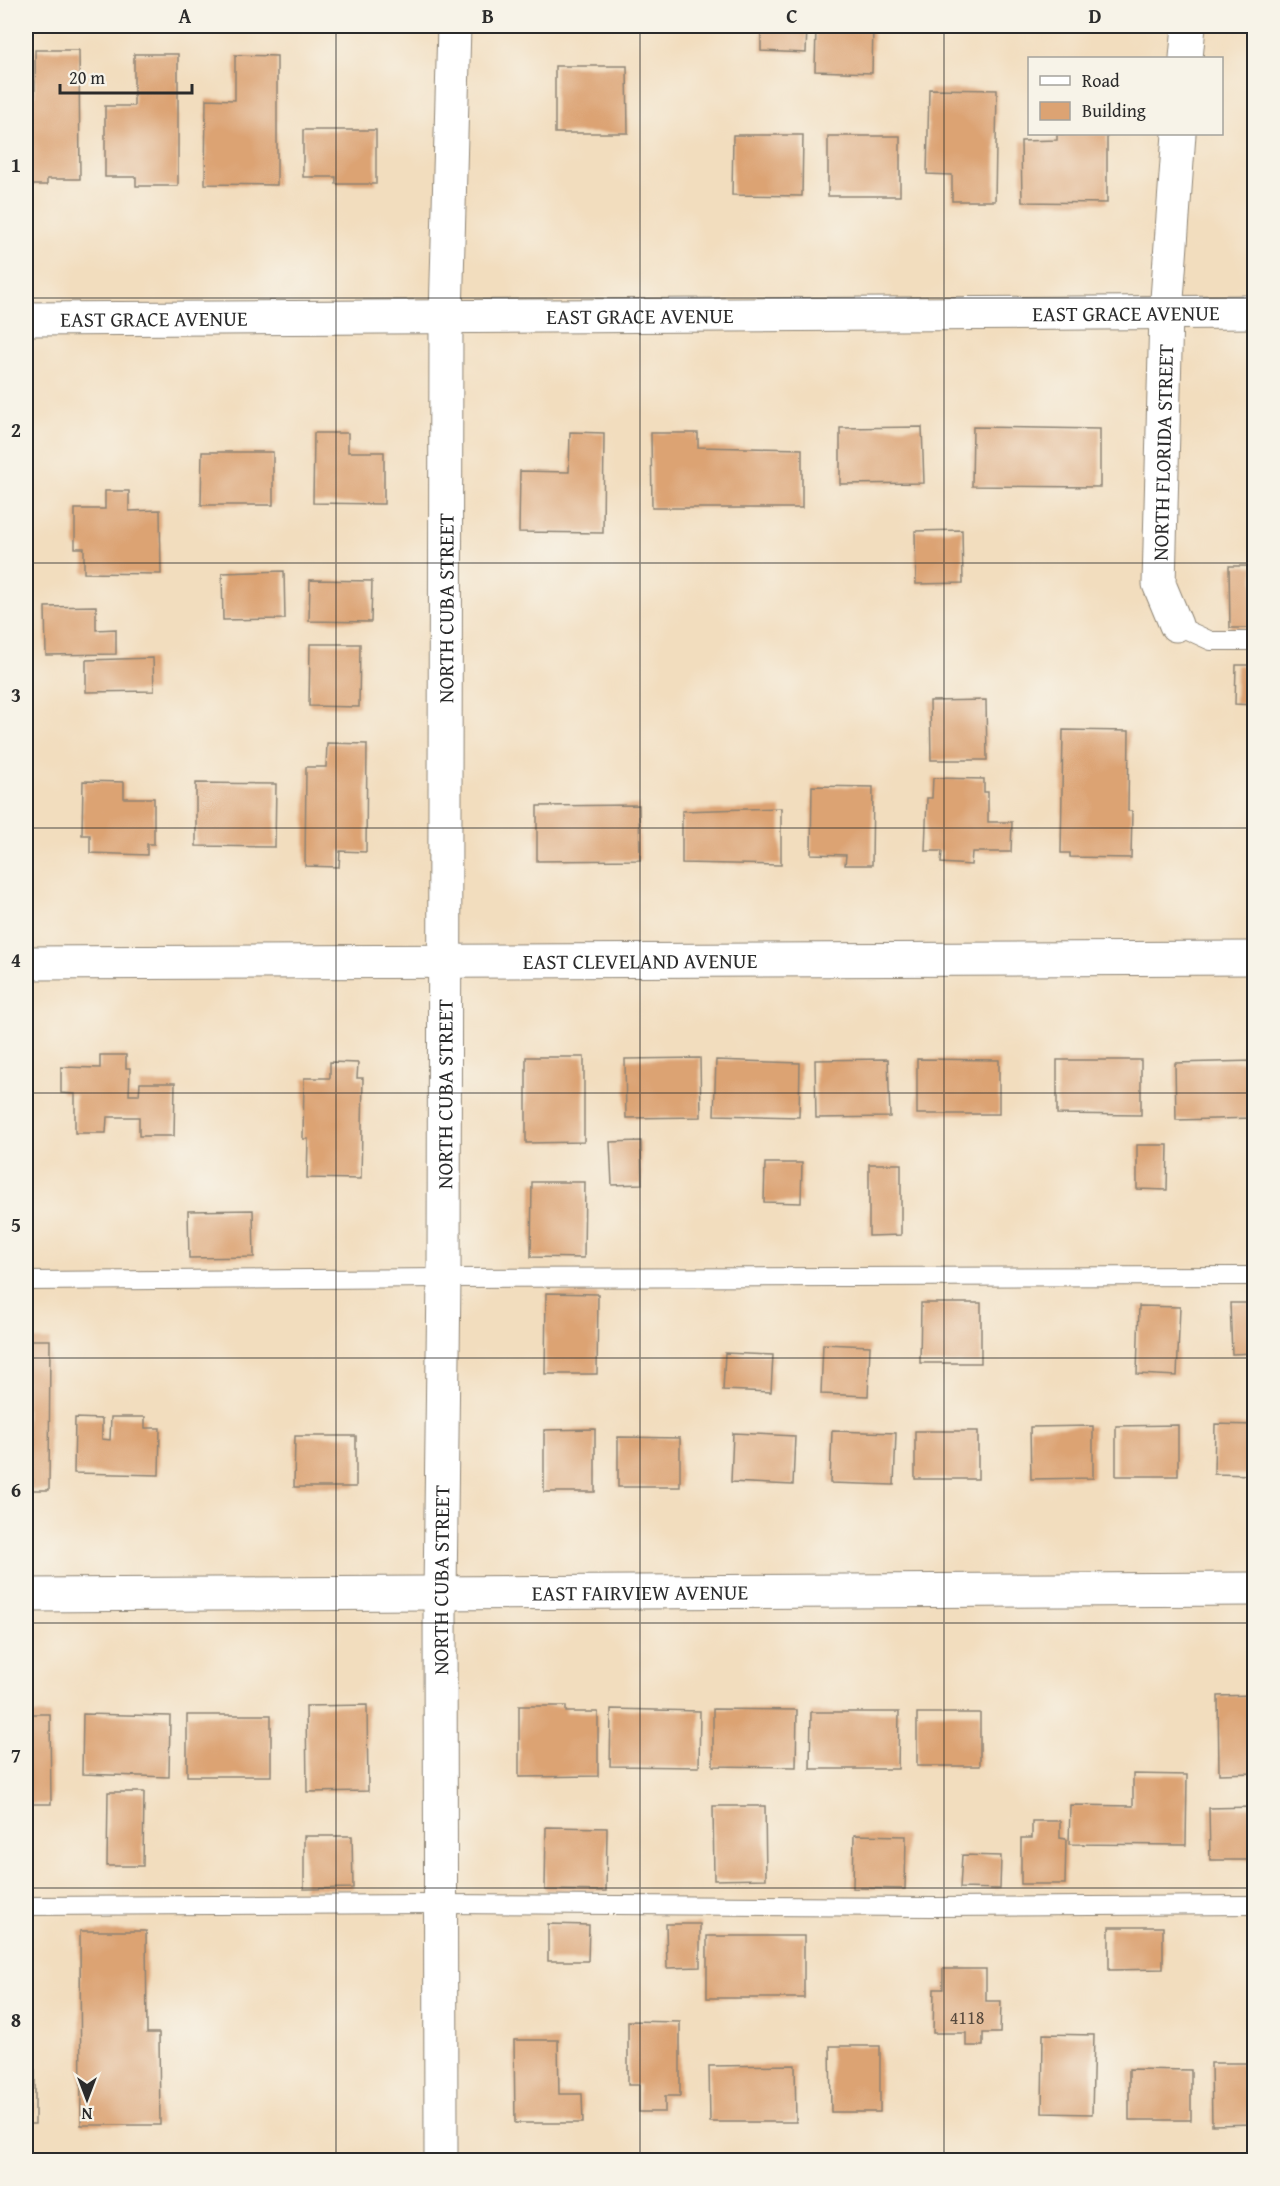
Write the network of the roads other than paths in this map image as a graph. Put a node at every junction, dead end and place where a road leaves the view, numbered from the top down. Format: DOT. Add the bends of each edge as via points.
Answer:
graph roads {
  1 [pos="454,26"];
  2 [pos="1189,26"];
  3 [pos="1186,57"];
  4 [pos="1179,135"];
  5 [pos="1254,312"];
  6 [pos="1166,313"];
  7 [pos="446,316"];
  8 [pos="26,319"];
  9 [pos="1176,625"];
  10 [pos="1254,641"];
  11 [pos="1254,958"];
  12 [pos="445,961"];
  13 [pos="26,963"];
  14 [pos="1254,1276"];
  15 [pos="444,1278"];
  16 [pos="26,1281"];
  17 [pos="1254,1589"];
  18 [pos="440,1593"];
  19 [pos="26,1595"];
  20 [pos="440,1904"];
  21 [pos="1254,1905"];
  22 [pos="26,1906"];
  23 [pos="441,2160"];
  1 -- 7 [label="street, NORTH CUBA STREET"];
  2 -- 3 [label="street"];
  4 -- 6 [label="street, NORTH FLORIDA STREET"];
  5 -- 6 [label="street, EAST GRACE AVENUE"];
  6 -- 7 [label="street, EAST GRACE AVENUE"];
  6 -- 9 [label="street, NORTH FLORIDA STREET" via="1160,584"];
  7 -- 8 [label="street, EAST GRACE AVENUE"];
  7 -- 12 [label="street, NORTH CUBA STREET"];
  9 -- 10 [label="lane" via="1211,641"];
  11 -- 12 [label="street, EAST CLEVELAND AVENUE"];
  12 -- 13 [label="street, EAST CLEVELAND AVENUE"];
  12 -- 15 [label="street, NORTH CUBA STREET"];
  14 -- 15 [label="lane"];
  15 -- 16 [label="lane"];
  15 -- 18 [label="street, NORTH CUBA STREET"];
  17 -- 18 [label="street, EAST FAIRVIEW AVENUE"];
  18 -- 19 [label="street, EAST FAIRVIEW AVENUE"];
  18 -- 20 [label="street, NORTH CUBA STREET"];
  20 -- 21 [label="lane"];
  20 -- 22 [label="lane"];
  20 -- 23 [label="street, NORTH CUBA STREET"];
}
